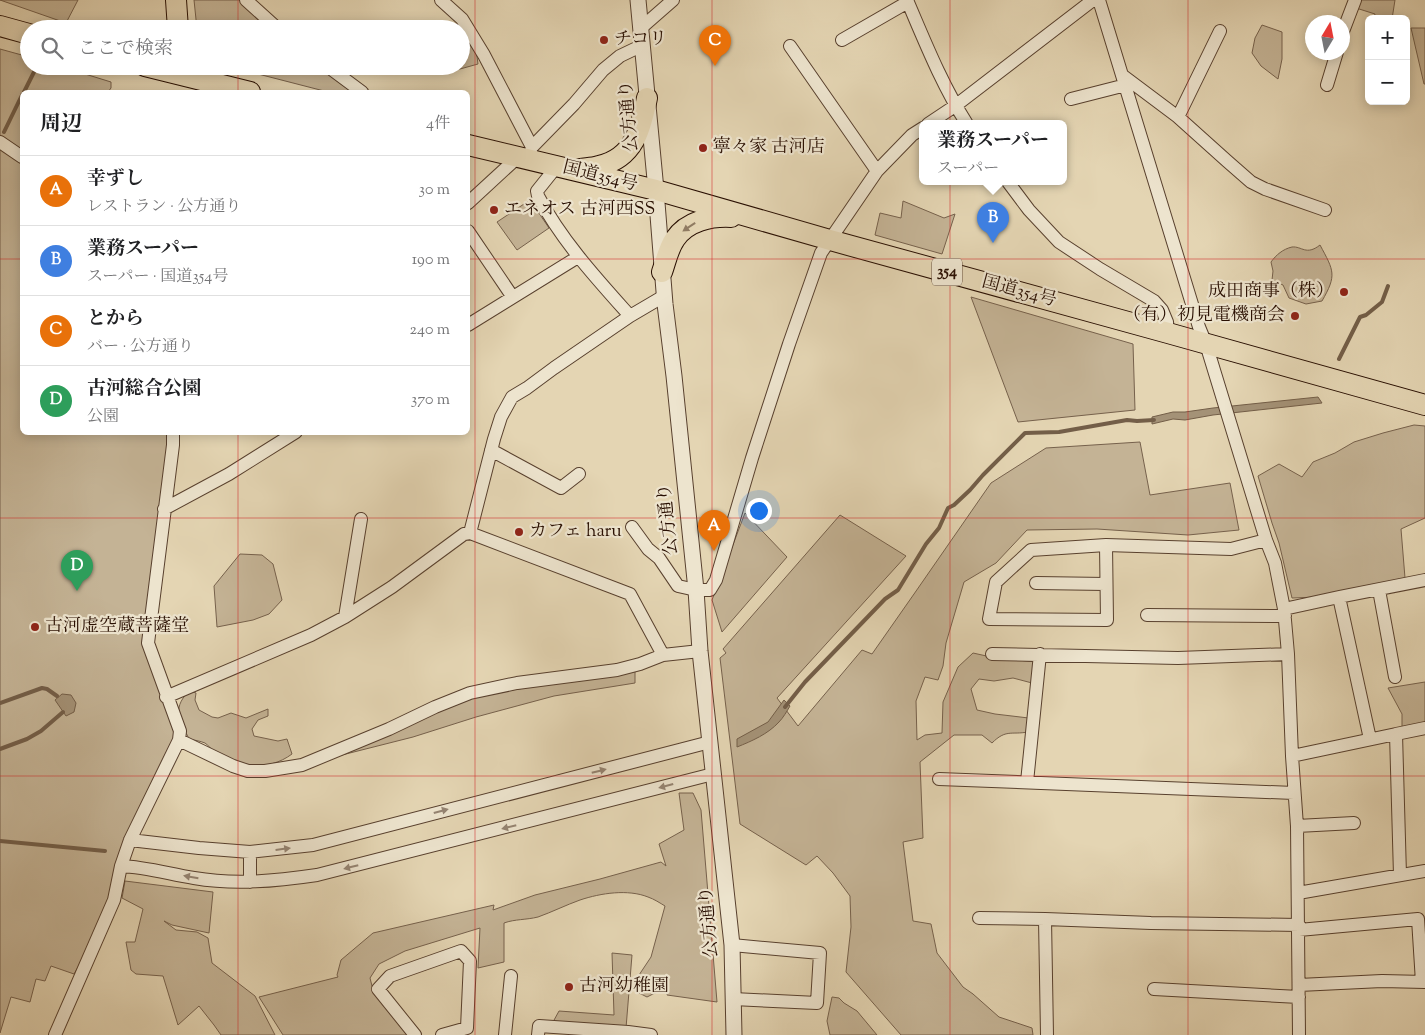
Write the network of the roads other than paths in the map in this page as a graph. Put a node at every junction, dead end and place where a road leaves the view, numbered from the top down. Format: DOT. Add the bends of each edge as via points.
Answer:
graph roads {
  1 [pos="176,0"];
  2 [pos="246,0"];
  3 [pos="441,0"];
  4 [pos="638,0"];
  5 [pos="673,0"];
  6 [pos="1093,0"];
  7 [pos="1099,0"];
  8 [pos="1354,0"];
  9 [pos="907,1"];
  10 [pos="1349,15"];
  11 [pos="177,20"];
  12 [pos="268,20"];
  13 [pos="463,20"];
  14 [pos="0,26"];
  15 [pos="641,28"];
  16 [pos="1220,31"];
  17 [pos="20,32"];
  18 [pos="470,32"];
  19 [pos="842,40"];
  20 [pos="643,45"];
  21 [pos="790,46"];
  22 [pos="1335,60"];
  23 [pos="194,75"];
  24 [pos="339,75"];
  25 [pos="1124,80"];
  26 [pos="1327,85"];
  27 [pos="243,90"];
  28 [pos="359,90"];
  29 [pos="647,98"];
  30 [pos="1071,99"];
  31 [pos="956,106"];
  32 [pos="1178,117"];
  33 [pos="934,120"];
  34 [pos="965,120"];
  35 [pos="919,131"];
  36 [pos="0,142"];
  37 [pos="470,145"];
  38 [pos="526,155"];
  39 [pos="20,156"];
  40 [pos="565,168"];
  41 [pos="876,171"];
  42 [pos="1010,185"];
  43 [pos="656,190"];
  44 [pos="470,201"];
  45 [pos="1325,210"];
  46 [pos="753,218"];
  47 [pos="470,234"];
  48 [pos="830,240"];
  49 [pos="578,256"];
  50 [pos="662,272"];
  51 [pos="512,296"];
  52 [pos="664,296"];
  53 [pos="630,316"];
  54 [pos="470,324"];
  55 [pos="1168,333"];
  56 [pos="1206,344"];
  57 [pos="1425,405"];
  58 [pos="173,435"];
  59 [pos="291,435"];
  60 [pos="491,450"];
  61 [pos="579,474"];
  62 [pos="164,509"];
  63 [pos="360,519"];
  64 [pos="632,527"];
  65 [pos="470,533"];
  66 [pos="1266,540"];
  67 [pos="1106,545"];
  68 [pos="1425,580"];
  69 [pos="1036,583"];
  70 [pos="1106,584"];
  71 [pos="696,590"];
  72 [pos="1379,590"];
  73 [pos="1339,597"];
  74 [pos="1285,612"];
  75 [pos="1147,615"];
  76 [pos="345,617"];
  77 [pos="700,651"];
  78 [pos="992,654"];
  79 [pos="1040,654"];
  80 [pos="1288,654"];
  81 [pos="663,655"];
  82 [pos="1395,676"];
  83 [pos="166,696"];
  84 [pos="1425,728"];
  85 [pos="1396,734"];
  86 [pos="1370,739"];
  87 [pos="179,740"];
  88 [pos="710,742"];
  89 [pos="1292,756"];
  90 [pos="713,774"];
  91 [pos="939,779"];
  92 [pos="1027,782"];
  93 [pos="1294,792"];
  94 [pos="1354,823"];
  95 [pos="1297,826"];
  96 [pos="130,840"];
  97 [pos="250,852"];
  98 [pos="121,866"];
  99 [pos="1425,871"];
  100 [pos="1400,875"];
  101 [pos="250,882"];
  102 [pos="1298,893"];
  103 [pos="979,918"];
  104 [pos="1044,918"];
  105 [pos="1299,927"];
  106 [pos="732,945"];
  107 [pos="510,976"];
  108 [pos="1423,982"];
  109 [pos="1154,989"];
  110 [pos="1299,991"];
  111 [pos="734,999"];
  112 [pos="55,1035"];
  113 [pos="415,1035"];
  114 [pos="442,1035"];
  115 [pos="505,1035"];
  116 [pos="538,1035"];
  117 [pos="651,1035"];
  118 [pos="734,1035"];
  119 [pos="1047,1035"];
  120 [pos="1299,1035"];
  1 -- 11 [label="highway"];
  2 -- 12 [label="street"];
  3 -- 13 [label="street"];
  4 -- 15 [label="street, 公方通り"];
  5 -- 15 [label="street"];
  6 -- 31 [label="street"];
  7 -- 25 [label="street"];
  8 -- 10 [label="street"];
  9 -- 19 [label="street"];
  9 -- 31 [label="street"];
  14 -- 17 [label="highway"];
  15 -- 20 [label="street, 公方通り"];
  16 -- 32 [label="street"];
  18 -- 38 [label="street" via="526,138"];
  20 -- 29 [label="street, 公方通り"];
  20 -- 38 [label="street" via="620,56 603,70"];
  21 -- 41 [label="street"];
  22 -- 26 [label="street"];
  23 -- 27 [label="highway"];
  24 -- 28 [label="street"];
  25 -- 30 [label="street"];
  25 -- 32 [label="street"];
  25 -- 56 [label="street"];
  29 -- 40 [label="highway" via="642,125 625,152 600,166"];
  29 -- 43 [label="street, 公方通り"];
  31 -- 33 [label="street"];
  31 -- 34 [label="street"];
  32 -- 45 [label="street" via="1251,182"];
  35 -- 41 [label="street"];
  36 -- 39 [label="street"];
  37 -- 38 [label="highway, 国道354号 / 354"];
  38 -- 40 [label="highway, 国道354号 / 354"];
  38 -- 44 [label="street"];
  40 -- 43 [label="highway, 国道354号 / 354"];
  40 -- 49 [label="street" via="537,191 555,226"];
  41 -- 48 [label="street"];
  42 -- 55 [label="street" via="1028,210 1059,242 1154,301 1162,310"];
  43 -- 46 [label="highway, 国道354号 / 354"];
  43 -- 50 [label="street, 公方通り"];
  46 -- 48 [label="highway, 国道354号 / 354"];
  46 -- 50 [label="highway, one-way" via="720,216 702,219 676,238"];
  47 -- 51 [label="street"];
  48 -- 55 [label="highway, 国道354号 / 354"];
  48 -- 71 [label="street" via="821,253 789,344 716,580 710,590"];
  49 -- 51 [label="street"];
  49 -- 53 [label="street"];
  50 -- 52 [label="street, 公方通り"];
  51 -- 54 [label="street"];
  52 -- 53 [label="street"];
  52 -- 71 [label="street, 公方通り"];
  53 -- 60 [label="street" via="512,397"];
  55 -- 56 [label="highway, 国道354号 / 354"];
  56 -- 57 [label="highway, 国道354号 / 354"];
  56 -- 66 [label="street"];
  58 -- 62 [label="street"];
  59 -- 62 [label="street"];
  60 -- 61 [label="street" via="561,488"];
  60 -- 65 [label="street"];
  62 -- 83 [label="street" via="148,648"];
  63 -- 76 [label="street"];
  64 -- 71 [label="street" via="678,586"];
  65 -- 76 [label="street" via="464,534"];
  65 -- 81 [label="street" via="630,594"];
  66 -- 67 [label="street" via="1232,549"];
  66 -- 74 [label="street" via="1275,563"];
  67 -- 70 [label="street"];
  67 -- 70 [label="street" via="1031,550 996,582 989,619 1107,620"];
  68 -- 72 [label="street"];
  69 -- 70 [label="street"];
  71 -- 77 [label="street, 公方通り"];
  72 -- 73 [label="street"];
  72 -- 82 [label="street"];
  73 -- 74 [label="street"];
  73 -- 86 [label="street"];
  74 -- 75 [label="street"];
  74 -- 80 [label="street"];
  76 -- 83 [label="street" via="311,635"];
  77 -- 81 [label="street"];
  77 -- 88 [label="street, 公方通り"];
  78 -- 79 [label="street"];
  79 -- 80 [label="street" via="1178,658"];
  79 -- 92 [label="street"];
  80 -- 89 [label="street"];
  81 -- 87 [label="street" via="617,670 470,693 302,765 248,771"];
  83 -- 87 [label="street" via="180,731"];
  84 -- 85 [label="street"];
  85 -- 86 [label="street"];
  85 -- 100 [label="street"];
  86 -- 89 [label="street"];
  87 -- 96 [label="street"];
  88 -- 90 [label="street, 公方通り"];
  97 -- 88 [label="street, one-way" via="313,845"];
  89 -- 93 [label="street"];
  90 -- 101 [label="street, one-way" via="317,875"];
  90 -- 106 [label="street, 公方通り"];
  91 -- 92 [label="street"];
  92 -- 93 [label="street"];
  93 -- 95 [label="street"];
  94 -- 95 [label="street"];
  95 -- 102 [label="street"];
  96 -- 97 [label="street"];
  96 -- 98 [label="street"];
  97 -- 101 [label="street"];
  101 -- 98 [label="street, one-way" via="194,878"];
  98 -- 112 [label="street" via="114,900"];
  99 -- 100 [label="street"];
  100 -- 102 [label="street"];
  102 -- 105 [label="street"];
  103 -- 104 [label="street"];
  104 -- 105 [label="street"];
  104 -- 119 [label="street"];
  105 -- 108 [label="street" via="1418,918"];
  105 -- 110 [label="street"];
  106 -- 111 [label="street, 公方通り"];
  106 -- 111 [label="street" via="820,953 817,1003"];
  107 -- 115 [label="street"];
  108 -- 110 [label="street" via="1382,981"];
  109 -- 110 [label="street"];
  110 -- 120 [label="street"];
  111 -- 118 [label="street, 公方通り"];
  113 -- 114 [label="street" via="378,989 390,976 460,951 470,961 467,1028"];
  116 -- 117 [label="street" via="539,1026"];
}
